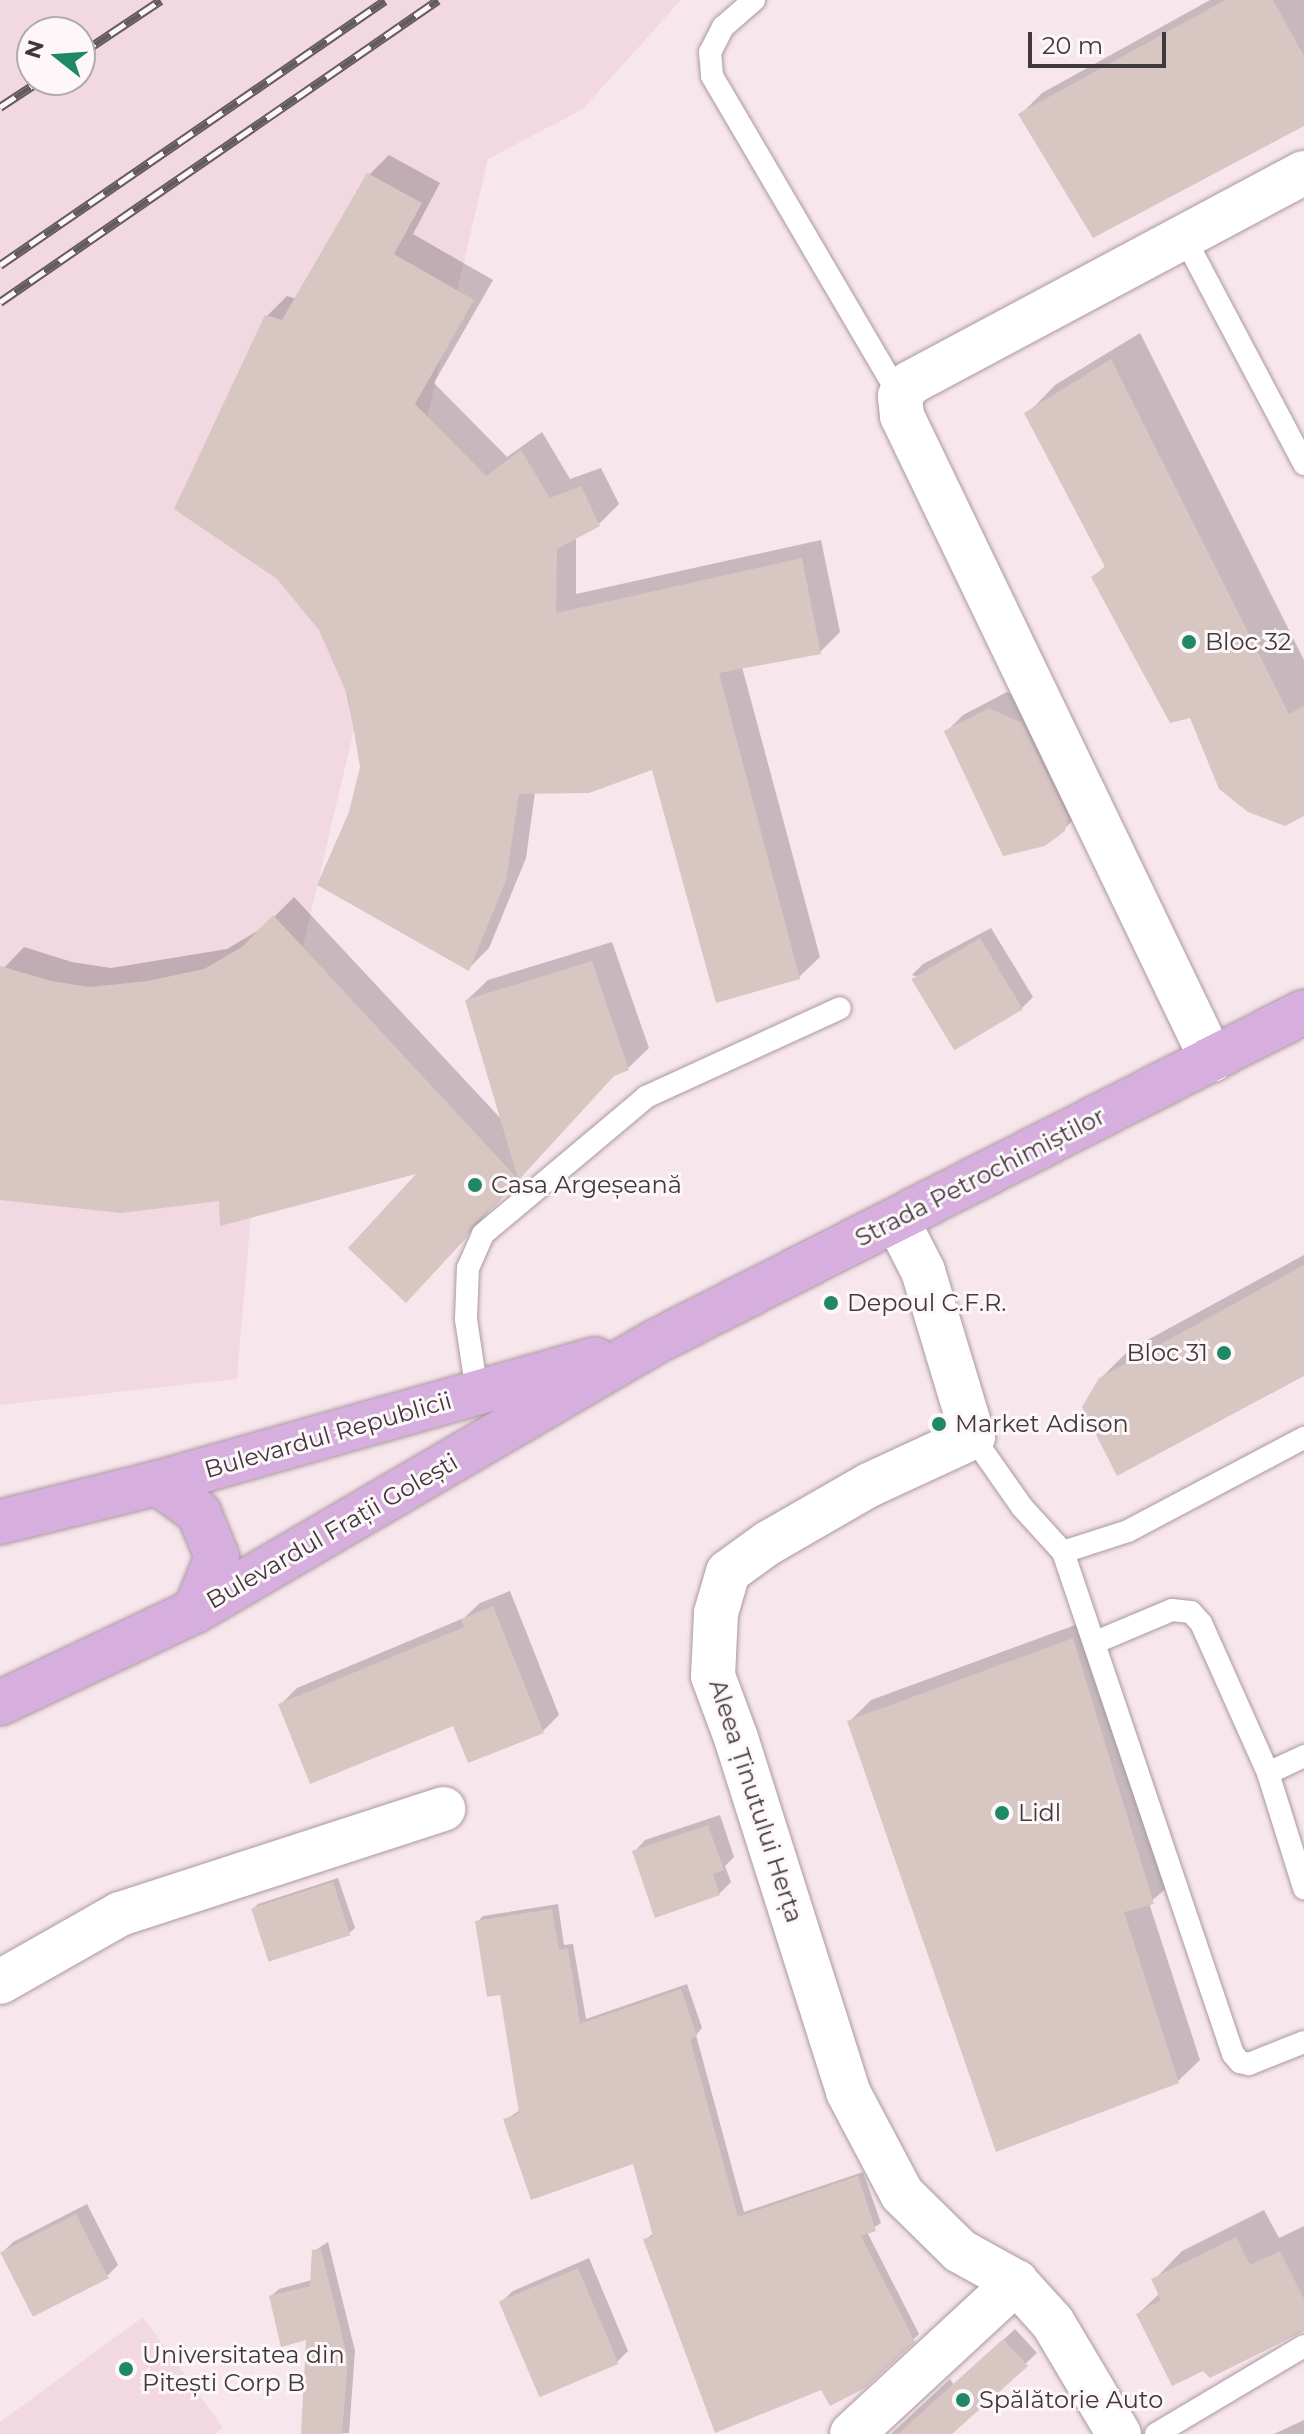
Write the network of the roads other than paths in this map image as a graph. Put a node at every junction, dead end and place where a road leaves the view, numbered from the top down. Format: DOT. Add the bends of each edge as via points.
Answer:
graph roads {
  1 [pos="754,0"];
  2 [pos="1304,173"];
  3 [pos="1184,237"];
  4 [pos="900,396"];
  5 [pos="1304,464"];
  6 [pos="840,1008"];
  7 [pos="1304,1012"];
  8 [pos="1212,1060"];
  9 [pos="897,1220"];
  10 [pos="655,1342"];
  11 [pos="477,1392"];
  12 [pos="973,1437"];
  13 [pos="1304,1438"];
  14 [pos="158,1483"];
  15 [pos="0,1522"];
  16 [pos="1063,1552"];
  17 [pos="195,1611"];
  18 [pos="1096,1642"];
  19 [pos="0,1703"];
  20 [pos="1304,1756"];
  21 [pos="1268,1773"];
  22 [pos="443,1809"];
  23 [pos="1304,1888"];
  24 [pos="0,1982"];
  25 [pos="1304,2042"];
  26 [pos="1016,2282"];
  27 [pos="1304,2346"];
  28 [pos="852,2434"];
  29 [pos="1119,2434"];
  30 [pos="1156,2434"];
  1 -- 4 [label="lane" via="723,27 710,52 712,76"];
  2 -- 3 [label="street"];
  3 -- 4 [label="street" via="910,383"];
  3 -- 5 [label="lane"];
  4 -- 8 [label="street" via="902,416"];
  6 -- 11 [label="lane" via="646,1097 483,1234 468,1268 466,1319"];
  7 -- 8 [label="main road, Strada Petrochimiștilor"];
  8 -- 9 [label="main road, Strada Petrochimiștilor"];
  9 -- 10 [label="main road, Strada Petrochimiștilor"];
  9 -- 12 [label="street" via="923,1271"];
  10 -- 11 [label="main road, Bulevardul Republicii"];
  10 -- 17 [label="main road, Bulevardul Frații Golești"];
  11 -- 14 [label="main road, Bulevardul Republicii"];
  12 -- 16 [label="lane" via="1022,1507"];
  12 -- 26 [label="street, Aleea Ținutului Herța" via="869,1485 728,1572 716,1613 713,1676 848,2092 902,2194 960,2251"];
  13 -- 16 [label="lane" via="1128,1531"];
  14 -- 15 [label="main road, Bulevardul Republicii"];
  14 -- 17 [label="main road" via="199,1513 217,1557"];
  16 -- 18 [label="lane"];
  17 -- 19 [label="main road, Bulevardul Frații Golești"];
  18 -- 21 [label="lane" via="1172,1610 1191,1612 1201,1623"];
  18 -- 25 [label="lane" via="1233,2054 1249,2064"];
  20 -- 21 [label="lane"];
  21 -- 23 [label="lane"];
  22 -- 24 [label="street" via="120,1914"];
  26 -- 28 [label="street"];
  26 -- 29 [label="street, Aleea Ținutului Herța" via="1053,2323"];
  27 -- 30 [label="lane"];
}
